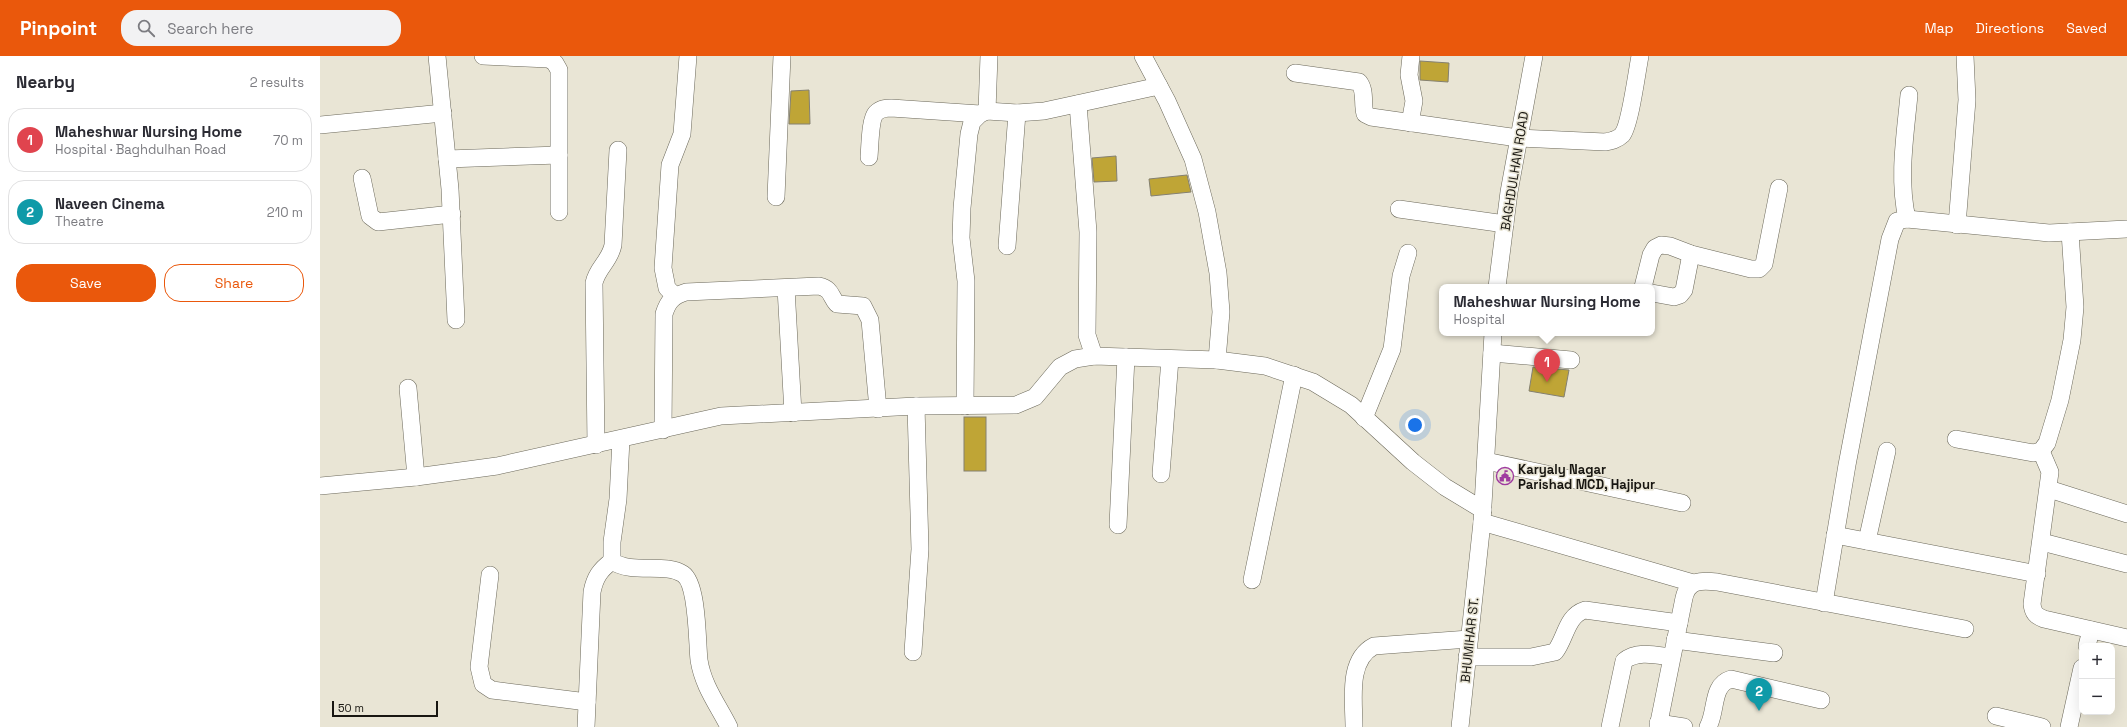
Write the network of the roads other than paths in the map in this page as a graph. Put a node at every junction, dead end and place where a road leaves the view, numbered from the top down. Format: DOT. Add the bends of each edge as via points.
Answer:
graph roads {
  1 [pos="437,56"];
  2 [pos="483,56"];
  3 [pos="688,56"];
  4 [pos="782,56"];
  5 [pos="989,56"];
  6 [pos="1143,56"];
  7 [pos="1412,56"];
  8 [pos="1534,56"];
  9 [pos="1640,56"];
  10 [pos="1965,56"];
  11 [pos="556,60"];
  12 [pos="1295,73"];
  13 [pos="1159,86"];
  14 [pos="1909,95"];
  15 [pos="1078,104"];
  16 [pos="984,112"];
  17 [pos="443,113"];
  18 [pos="1018,114"];
  19 [pos="1410,123"];
  20 [pos="320,125"];
  21 [pos="1518,138"];
  22 [pos="618,150"];
  23 [pos="559,155"];
  24 [pos="869,157"];
  25 [pos="447,159"];
  26 [pos="362,178"];
  27 [pos="1779,188"];
  28 [pos="776,197"];
  29 [pos="1399,209"];
  30 [pos="559,212"];
  31 [pos="452,214"];
  32 [pos="1907,219"];
  33 [pos="1505,224"];
  34 [pos="1957,225"];
  35 [pos="2127,229"];
  36 [pos="2070,232"];
  37 [pos="1007,246"];
  38 [pos="1408,252"];
  39 [pos="1691,254"];
  40 [pos="1498,284"];
  41 [pos="1644,284"];
  42 [pos="786,288"];
  43 [pos="1655,294"];
  44 [pos="674,295"];
  45 [pos="456,320"];
  46 [pos="1493,336"];
  47 [pos="1492,353"];
  48 [pos="1094,356"];
  49 [pos="1126,357"];
  50 [pos="1170,359"];
  51 [pos="1217,360"];
  52 [pos="1571,360"];
  53 [pos="1294,376"];
  54 [pos="408,388"];
  55 [pos="916,406"];
  56 [pos="965,406"];
  57 [pos="878,408"];
  58 [pos="793,413"];
  59 [pos="1364,418"];
  60 [pos="663,430"];
  61 [pos="621,439"];
  62 [pos="1956,439"];
  63 [pos="596,445"];
  64 [pos="1887,451"];
  65 [pos="2041,451"];
  66 [pos="1486,461"];
  67 [pos="1160,474"];
  68 [pos="416,477"];
  69 [pos="320,486"];
  70 [pos="2049,489"];
  71 [pos="1682,503"];
  72 [pos="2127,514"];
  73 [pos="1483,516"];
  74 [pos="1118,525"];
  75 [pos="1835,535"];
  76 [pos="1867,541"];
  77 [pos="2042,542"];
  78 [pos="612,561"];
  79 [pos="2127,564"];
  80 [pos="2037,574"];
  81 [pos="490,575"];
  82 [pos="1252,580"];
  83 [pos="1689,586"];
  84 [pos="1824,603"];
  85 [pos="1679,623"];
  86 [pos="1965,629"];
  87 [pos="2089,638"];
  88 [pos="2127,638"];
  89 [pos="1469,639"];
  90 [pos="1675,640"];
  91 [pos="913,652"];
  92 [pos="1774,654"];
  93 [pos="1467,656"];
  94 [pos="1671,657"];
  95 [pos="2080,679"];
  96 [pos="1821,700"];
  97 [pos="587,702"];
  98 [pos="1996,716"];
  99 [pos="1658,725"];
  100 [pos="586,727"];
  101 [pos="729,727"];
  102 [pos="1354,727"];
  103 [pos="1460,727"];
  104 [pos="1610,727"];
  105 [pos="1684,727"];
  106 [pos="1708,727"];
  107 [pos="2042,727"];
  108 [pos="2069,727"];
  1 -- 17 [label="street"];
  2 -- 11 [label="street"];
  3 -- 44 [label="street" via="682,134 670,165 663,268 667,288"];
  4 -- 28 [label="street"];
  5 -- 16 [label="street"];
  6 -- 13 [label="street"];
  7 -- 19 [label="street" via="1409,75 1414,101"];
  8 -- 21 [label="street, BAGHDULHAN ROAD"];
  9 -- 21 [label="street" via="1627,124 1623,134 1615,140 1605,142"];
  10 -- 34 [label="street" via="1967,100"];
  11 -- 23 [label="street" via="559,70"];
  12 -- 19 [label="street" via="1359,82 1363,88 1365,114"];
  13 -- 15 [label="street"];
  13 -- 51 [label="street" via="1193,159 1207,212 1218,273 1221,312"];
  14 -- 32 [label="street" via="1902,173 1902,200"];
  15 -- 18 [label="street"];
  15 -- 48 [label="street" via="1088,232 1087,335"];
  16 -- 18 [label="street"];
  16 -- 24 [label="street" via="882,109 876,113 873,120"];
  16 -- 56 [label="street" via="972,122 969,134 962,208 966,281"];
  17 -- 20 [label="street"];
  17 -- 25 [label="street"];
  18 -- 37 [label="street"];
  19 -- 21 [label="street"];
  21 -- 33 [label="street, BAGHDULHAN ROAD"];
  22 -- 63 [label="street" via="612,254 596,275 594,283"];
  23 -- 25 [label="street"];
  23 -- 30 [label="street"];
  25 -- 31 [label="street"];
  26 -- 31 [label="street" via="370,216 378,222"];
  27 -- 39 [label="street" via="1764,264 1759,269"];
  29 -- 33 [label="street"];
  31 -- 45 [label="street"];
  32 -- 34 [label="street"];
  32 -- 75 [label="street" via="1897,222 1890,239"];
  33 -- 40 [label="street, BAGHDULHAN ROAD"];
  34 -- 36 [label="street" via="2028,232"];
  35 -- 36 [label="street"];
  36 -- 65 [label="street" via="2075,307 2072,340 2060,400 2047,443"];
  38 -- 59 [label="street" via="1401,276 1392,349"];
  39 -- 41 [label="street" via="1670,246 1661,245 1655,248 1651,254"];
  39 -- 43 [label="street" via="1684,290 1680,295 1674,297"];
  42 -- 44 [label="street" via="686,292"];
  42 -- 57 [label="street" via="827,288 837,304 855,304 863,306 867,311"];
  42 -- 58 [label="street"];
  44 -- 60 [label="street" via="667,304 664,314"];
  46 -- 47 [label="street"];
  47 -- 52 [label="street"];
  47 -- 66 [label="street"];
  48 -- 49 [label="street"];
  48 -- 56 [label="street" via="1075,359 1060,367 1035,398 1016,405"];
  49 -- 50 [label="street"];
  49 -- 74 [label="street"];
  50 -- 51 [label="street"];
  50 -- 67 [label="street"];
  51 -- 53 [label="street" via="1265,366"];
  53 -- 59 [label="street" via="1314,382"];
  53 -- 82 [label="street"];
  54 -- 68 [label="street"];
  55 -- 56 [label="street"];
  55 -- 57 [label="street"];
  55 -- 91 [label="street" via="920,549"];
  57 -- 58 [label="street"];
  58 -- 60 [label="street" via="721,416"];
  59 -- 73 [label="street" via="1413,462"];
  60 -- 61 [label="street"];
  61 -- 63 [label="street"];
  61 -- 78 [label="street"];
  62 -- 65 [label="street" via="2033,453"];
  63 -- 68 [label="street" via="497,466"];
  64 -- 76 [label="street"];
  65 -- 70 [label="street" via="2050,472"];
  66 -- 71 [label="street"];
  66 -- 73 [label="street"];
  68 -- 69 [label="street"];
  70 -- 72 [label="street"];
  70 -- 77 [label="street"];
  73 -- 83 [label="street"];
  73 -- 89 [label="street, BHUMIHAR ST."];
  75 -- 76 [label="street"];
  75 -- 84 [label="street"];
  76 -- 80 [label="street"];
  77 -- 79 [label="street"];
  77 -- 80 [label="street"];
  78 -- 97 [label="street" via="594,579"];
  78 -- 101 [label="street" via="628,568 684,574 689,582 694,602 703,678"];
  80 -- 87 [label="street" via="2032,604 2037,617"];
  81 -- 97 [label="street" via="479,667 483,684 492,690"];
  83 -- 84 [label="street" via="1704,580"];
  83 -- 85 [label="street"];
  84 -- 86 [label="street"];
  85 -- 90 [label="street"];
  85 -- 93 [label="street" via="1585,610 1570,619 1562,643 1555,652 1531,657"];
  87 -- 88 [label="street"];
  89 -- 93 [label="street, BHUMIHAR ST."];
  89 -- 102 [label="street" via="1374,646 1365,650 1360,657 1354,680"];
  90 -- 92 [label="street"];
  90 -- 94 [label="street"];
  93 -- 103 [label="street, BHUMIHAR ST."];
  94 -- 99 [label="street"];
  94 -- 104 [label="street" via="1637,654 1624,660"];
  95 -- 108 [label="street"];
  96 -- 106 [label="street" via="1731,679 1723,681 1718,689 1712,720"];
  97 -- 100 [label="street"];
  98 -- 107 [label="street"];
  99 -- 105 [label="street"];
}
